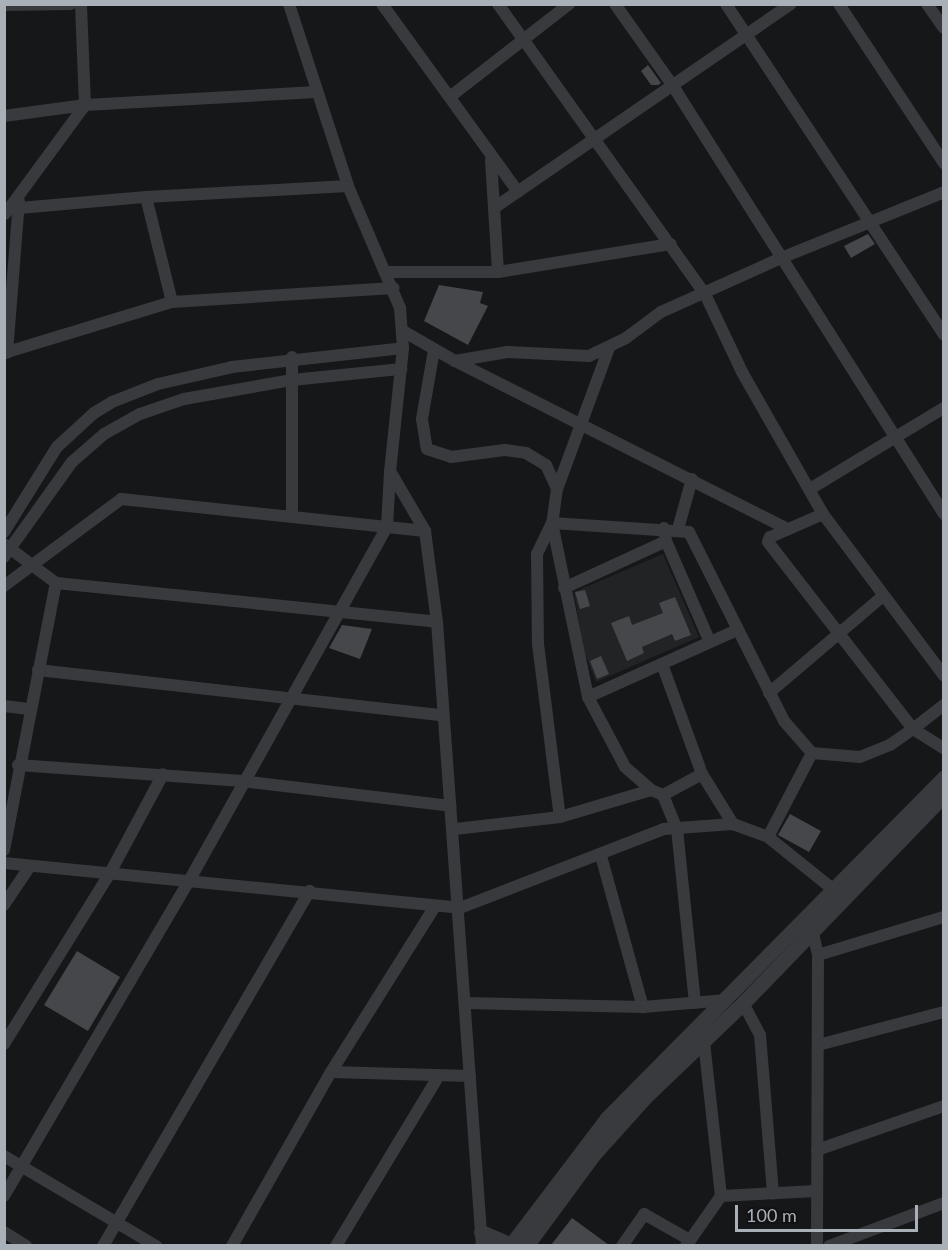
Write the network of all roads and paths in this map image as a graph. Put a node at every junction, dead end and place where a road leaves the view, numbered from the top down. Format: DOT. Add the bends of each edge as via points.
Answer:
graph roads {
  1 [pos="71,4"];
  2 [pos="81,4"];
  3 [pos="290,4"];
  4 [pos="382,4"];
  5 [pos="498,4"];
  6 [pos="569,4"];
  7 [pos="615,4"];
  8 [pos="726,4"];
  9 [pos="792,4"];
  10 [pos="839,4"];
  11 [pos="927,4"];
  12 [pos="4,5"];
  13 [pos="944,28"];
  14 [pos="747,34"];
  15 [pos="522,41"];
  16 [pos="673,86"];
  17 [pos="316,93"];
  18 [pos="451,96"];
  19 [pos="85,105"];
  20 [pos="4,116"];
  21 [pos="592,141"];
  22 [pos="491,160"];
  23 [pos="944,163"];
  24 [pos="348,186"];
  25 [pos="518,192"];
  26 [pos="944,192"];
  27 [pos="146,197"];
  28 [pos="11,204"];
  29 [pos="494,208"];
  30 [pos="873,223"];
  31 [pos="672,244"];
  32 [pos="781,258"];
  33 [pos="388,272"];
  34 [pos="498,272"];
  35 [pos="394,288"];
  36 [pos="705,294"];
  37 [pos="172,302"];
  38 [pos="404,331"];
  39 [pos="944,334"];
  40 [pos="8,342"];
  41 [pos="403,348"];
  42 [pos="609,348"];
  43 [pos="434,350"];
  44 [pos="292,357"];
  45 [pos="455,361"];
  46 [pos="401,369"];
  47 [pos="292,380"];
  48 [pos="944,408"];
  49 [pos="580,423"];
  50 [pos="893,438"];
  51 [pos="390,471"];
  52 [pos="692,479"];
  53 [pos="557,489"];
  54 [pos="810,489"];
  55 [pos="822,514"];
  56 [pos="944,514"];
  57 [pos="292,517"];
  58 [pos="552,523"];
  59 [pos="387,527"];
  60 [pos="678,529"];
  61 [pos="788,529"];
  62 [pos="425,531"];
  63 [pos="4,532"];
  64 [pos="665,534"];
  65 [pos="7,550"];
  66 [pos="31,563"];
  67 [pos="56,583"];
  68 [pos="4,586"];
  69 [pos="564,588"];
  70 [pos="883,596"];
  71 [pos="339,613"];
  72 [pos="437,622"];
  73 [pos="735,631"];
  74 [pos="839,633"];
  75 [pos="710,642"];
  76 [pos="662,664"];
  77 [pos="38,670"];
  78 [pos="944,676"];
  79 [pos="769,693"];
  80 [pos="291,697"];
  81 [pos="588,697"];
  82 [pos="944,705"];
  83 [pos="4,706"];
  84 [pos="29,709"];
  85 [pos="441,715"];
  86 [pos="913,729"];
  87 [pos="944,748"];
  88 [pos="812,753"];
  89 [pos="18,765"];
  90 [pos="163,774"];
  91 [pos="702,774"];
  92 [pos="944,778"];
  93 [pos="242,781"];
  94 [pos="657,792"];
  95 [pos="944,795"];
  96 [pos="451,806"];
  97 [pos="560,817"];
  98 [pos="733,824"];
  99 [pos="455,829"];
  100 [pos="677,829"];
  101 [pos="768,837"];
  102 [pos="4,850"];
  103 [pos="601,856"];
  104 [pos="4,863"];
  105 [pos="30,866"];
  106 [pos="110,873"];
  107 [pos="189,881"];
  108 [pos="834,890"];
  109 [pos="310,891"];
  110 [pos="4,905"];
  111 [pos="435,906"];
  112 [pos="460,908"];
  113 [pos="944,917"];
  114 [pos="808,925"];
  115 [pos="818,955"];
  116 [pos="727,1000"];
  117 [pos="466,1003"];
  118 [pos="695,1003"];
  119 [pos="743,1003"];
  120 [pos="643,1006"];
  121 [pos="944,1012"];
  122 [pos="704,1042"];
  123 [pos="4,1044"];
  124 [pos="818,1045"];
  125 [pos="331,1072"];
  126 [pos="470,1076"];
  127 [pos="438,1077"];
  128 [pos="944,1106"];
  129 [pos="817,1150"];
  130 [pos="4,1156"];
  131 [pos="21,1167"];
  132 [pos="817,1191"];
  133 [pos="773,1193"];
  134 [pos="4,1196"];
  135 [pos="721,1196"];
  136 [pos="944,1203"];
  137 [pos="116,1222"];
  138 [pos="4,1233"];
  139 [pos="482,1239"];
  140 [pos="688,1243"];
  141 [pos="26,1245"];
  142 [pos="103,1245"];
  143 [pos="156,1245"];
  144 [pos="232,1245"];
  145 [pos="336,1245"];
  146 [pos="516,1245"];
  147 [pos="622,1245"];
  148 [pos="817,1245"];
  149 [pos="829,1245"];
  1 -- 12 [label="street"];
  2 -- 19 [label="street"];
  3 -- 17 [label="street"];
  4 -- 18 [label="street"];
  5 -- 15 [label="street"];
  6 -- 15 [label="street"];
  7 -- 16 [label="street"];
  8 -- 14 [label="street"];
  9 -- 14 [label="street"];
  10 -- 23 [label="street"];
  11 -- 13 [label="street"];
  14 -- 16 [label="street"];
  14 -- 30 [label="street"];
  15 -- 18 [label="street"];
  15 -- 21 [label="street"];
  16 -- 21 [label="street"];
  16 -- 32 [label="street"];
  17 -- 19 [label="street"];
  17 -- 24 [label="street"];
  18 -- 22 [label="street"];
  19 -- 20 [label="street"];
  19 -- 28 [label="street"];
  21 -- 25 [label="street"];
  21 -- 31 [label="street"];
  22 -- 25 [label="street"];
  22 -- 29 [label="street"];
  24 -- 27 [label="street"];
  24 -- 33 [label="street"];
  25 -- 29 [label="street"];
  26 -- 30 [label="street"];
  27 -- 28 [label="street"];
  27 -- 37 [label="street"];
  28 -- 40 [label="street"];
  29 -- 34 [label="street"];
  30 -- 32 [label="street"];
  30 -- 39 [label="street"];
  31 -- 34 [label="street"];
  31 -- 36 [label="street"];
  32 -- 36 [label="street"];
  32 -- 50 [label="street"];
  33 -- 34 [label="street"];
  33 -- 35 [label="street"];
  35 -- 37 [label="street"];
  35 -- 38 [label="street"];
  36 -- 42 [label="street" via="661,312"];
  36 -- 54 [label="street" via="742,372"];
  37 -- 40 [label="street"];
  38 -- 41 [label="street"];
  38 -- 43 [label="street"];
  41 -- 44 [label="street"];
  41 -- 46 [label="street"];
  42 -- 45 [label="street" via="579,357 507,352"];
  42 -- 49 [label="street"];
  43 -- 45 [label="street"];
  43 -- 53 [label="street" via="422,419 427,449 451,458 505,450 526,453 546,465"];
  44 -- 47 [label="street"];
  44 -- 63 [label="street" via="167,381 94,413 45,461"];
  45 -- 49 [label="street"];
  46 -- 47 [label="street"];
  46 -- 51 [label="street"];
  47 -- 57 [label="street"];
  47 -- 65 [label="street" via="184,399 118,425 72,462"];
  48 -- 50 [label="street"];
  49 -- 52 [label="street"];
  49 -- 53 [label="street"];
  50 -- 54 [label="street"];
  50 -- 56 [label="street"];
  51 -- 59 [label="street"];
  51 -- 62 [label="street"];
  52 -- 60 [label="street"];
  52 -- 61 [label="street"];
  53 -- 58 [label="street"];
  54 -- 55 [label="street"];
  55 -- 61 [label="street"];
  55 -- 70 [label="street"];
  57 -- 59 [label="street"];
  57 -- 66 [label="street" via="121,499"];
  58 -- 64 [label="street"];
  58 -- 69 [label="street"];
  58 -- 97 [label="street" via="537,554 538,644"];
  59 -- 62 [label="street"];
  59 -- 71 [label="street"];
  60 -- 64 [label="street"];
  60 -- 73 [label="street" via="689,532"];
  61 -- 74 [label="street" via="770,537 768,542"];
  62 -- 72 [label="street"];
  64 -- 69 [label="street"];
  64 -- 75 [label="street"];
  65 -- 66 [label="street"];
  66 -- 67 [label="street"];
  66 -- 68 [label="street"];
  67 -- 71 [label="street"];
  67 -- 77 [label="street"];
  69 -- 81 [label="street"];
  70 -- 74 [label="street"];
  70 -- 78 [label="street"];
  71 -- 72 [label="street"];
  71 -- 80 [label="street"];
  72 -- 85 [label="street"];
  73 -- 75 [label="street"];
  73 -- 79 [label="street"];
  74 -- 79 [label="street"];
  74 -- 86 [label="street"];
  75 -- 76 [label="street"];
  76 -- 81 [label="street"];
  76 -- 91 [label="street"];
  77 -- 80 [label="street"];
  77 -- 84 [label="street"];
  79 -- 88 [label="street" via="784,721"];
  80 -- 85 [label="street"];
  80 -- 93 [label="street"];
  81 -- 94 [label="street" via="625,767"];
  82 -- 86 [label="street"];
  83 -- 84 [label="street"];
  84 -- 89 [label="street"];
  85 -- 96 [label="street"];
  86 -- 87 [label="street"];
  86 -- 88 [label="street" via="890,745 860,756"];
  88 -- 101 [label="street"];
  89 -- 90 [label="street"];
  89 -- 102 [label="street"];
  90 -- 93 [label="street"];
  90 -- 106 [label="street"];
  91 -- 94 [label="street"];
  91 -- 98 [label="street"];
  92 -- 108 [label="street"];
  93 -- 96 [label="street"];
  93 -- 107 [label="street"];
  94 -- 97 [label="street"];
  94 -- 100 [label="street"];
  95 -- 114 [label="street"];
  96 -- 99 [label="street"];
  97 -- 99 [label="street"];
  98 -- 100 [label="street"];
  98 -- 101 [label="street"];
  99 -- 112 [label="street"];
  100 -- 103 [label="street" via="664,829"];
  100 -- 118 [label="street"];
  101 -- 108 [label="street"];
  103 -- 112 [label="street"];
  103 -- 120 [label="street"];
  104 -- 105 [label="street"];
  105 -- 106 [label="street"];
  105 -- 110 [label="street"];
  106 -- 107 [label="street"];
  106 -- 123 [label="street"];
  107 -- 109 [label="street"];
  107 -- 131 [label="street"];
  108 -- 114 [label="street"];
  109 -- 111 [label="street"];
  109 -- 137 [label="street"];
  111 -- 112 [label="street"];
  111 -- 125 [label="street"];
  112 -- 117 [label="street"];
  113 -- 115 [label="street"];
  114 -- 115 [label="street"];
  114 -- 116 [label="street"];
  114 -- 119 [label="street"];
  115 -- 124 [label="street"];
  116 -- 118 [label="street"];
  116 -- 146 [label="street" via="595,1131"];
  117 -- 120 [label="street"];
  117 -- 126 [label="street"];
  118 -- 120 [label="street"];
  119 -- 122 [label="street"];
  119 -- 133 [label="street" via="760,1035"];
  121 -- 124 [label="street"];
  122 -- 135 [label="street"];
  122 -- 146 [label="street" via="593,1155"];
  124 -- 129 [label="street"];
  125 -- 127 [label="street"];
  125 -- 144 [label="street"];
  126 -- 127 [label="street"];
  126 -- 139 [label="street"];
  127 -- 145 [label="street"];
  128 -- 129 [label="street"];
  129 -- 132 [label="street"];
  130 -- 131 [label="street"];
  131 -- 134 [label="street"];
  131 -- 137 [label="street"];
  132 -- 133 [label="street"];
  132 -- 148 [label="street"];
  133 -- 135 [label="street"];
  135 -- 140 [label="street"];
  136 -- 149 [label="street"];
  137 -- 142 [label="street"];
  137 -- 143 [label="street"];
  138 -- 141 [label="street"];
  139 -- 146 [label="street"];
  140 -- 147 [label="street" via="644,1214"];
}
